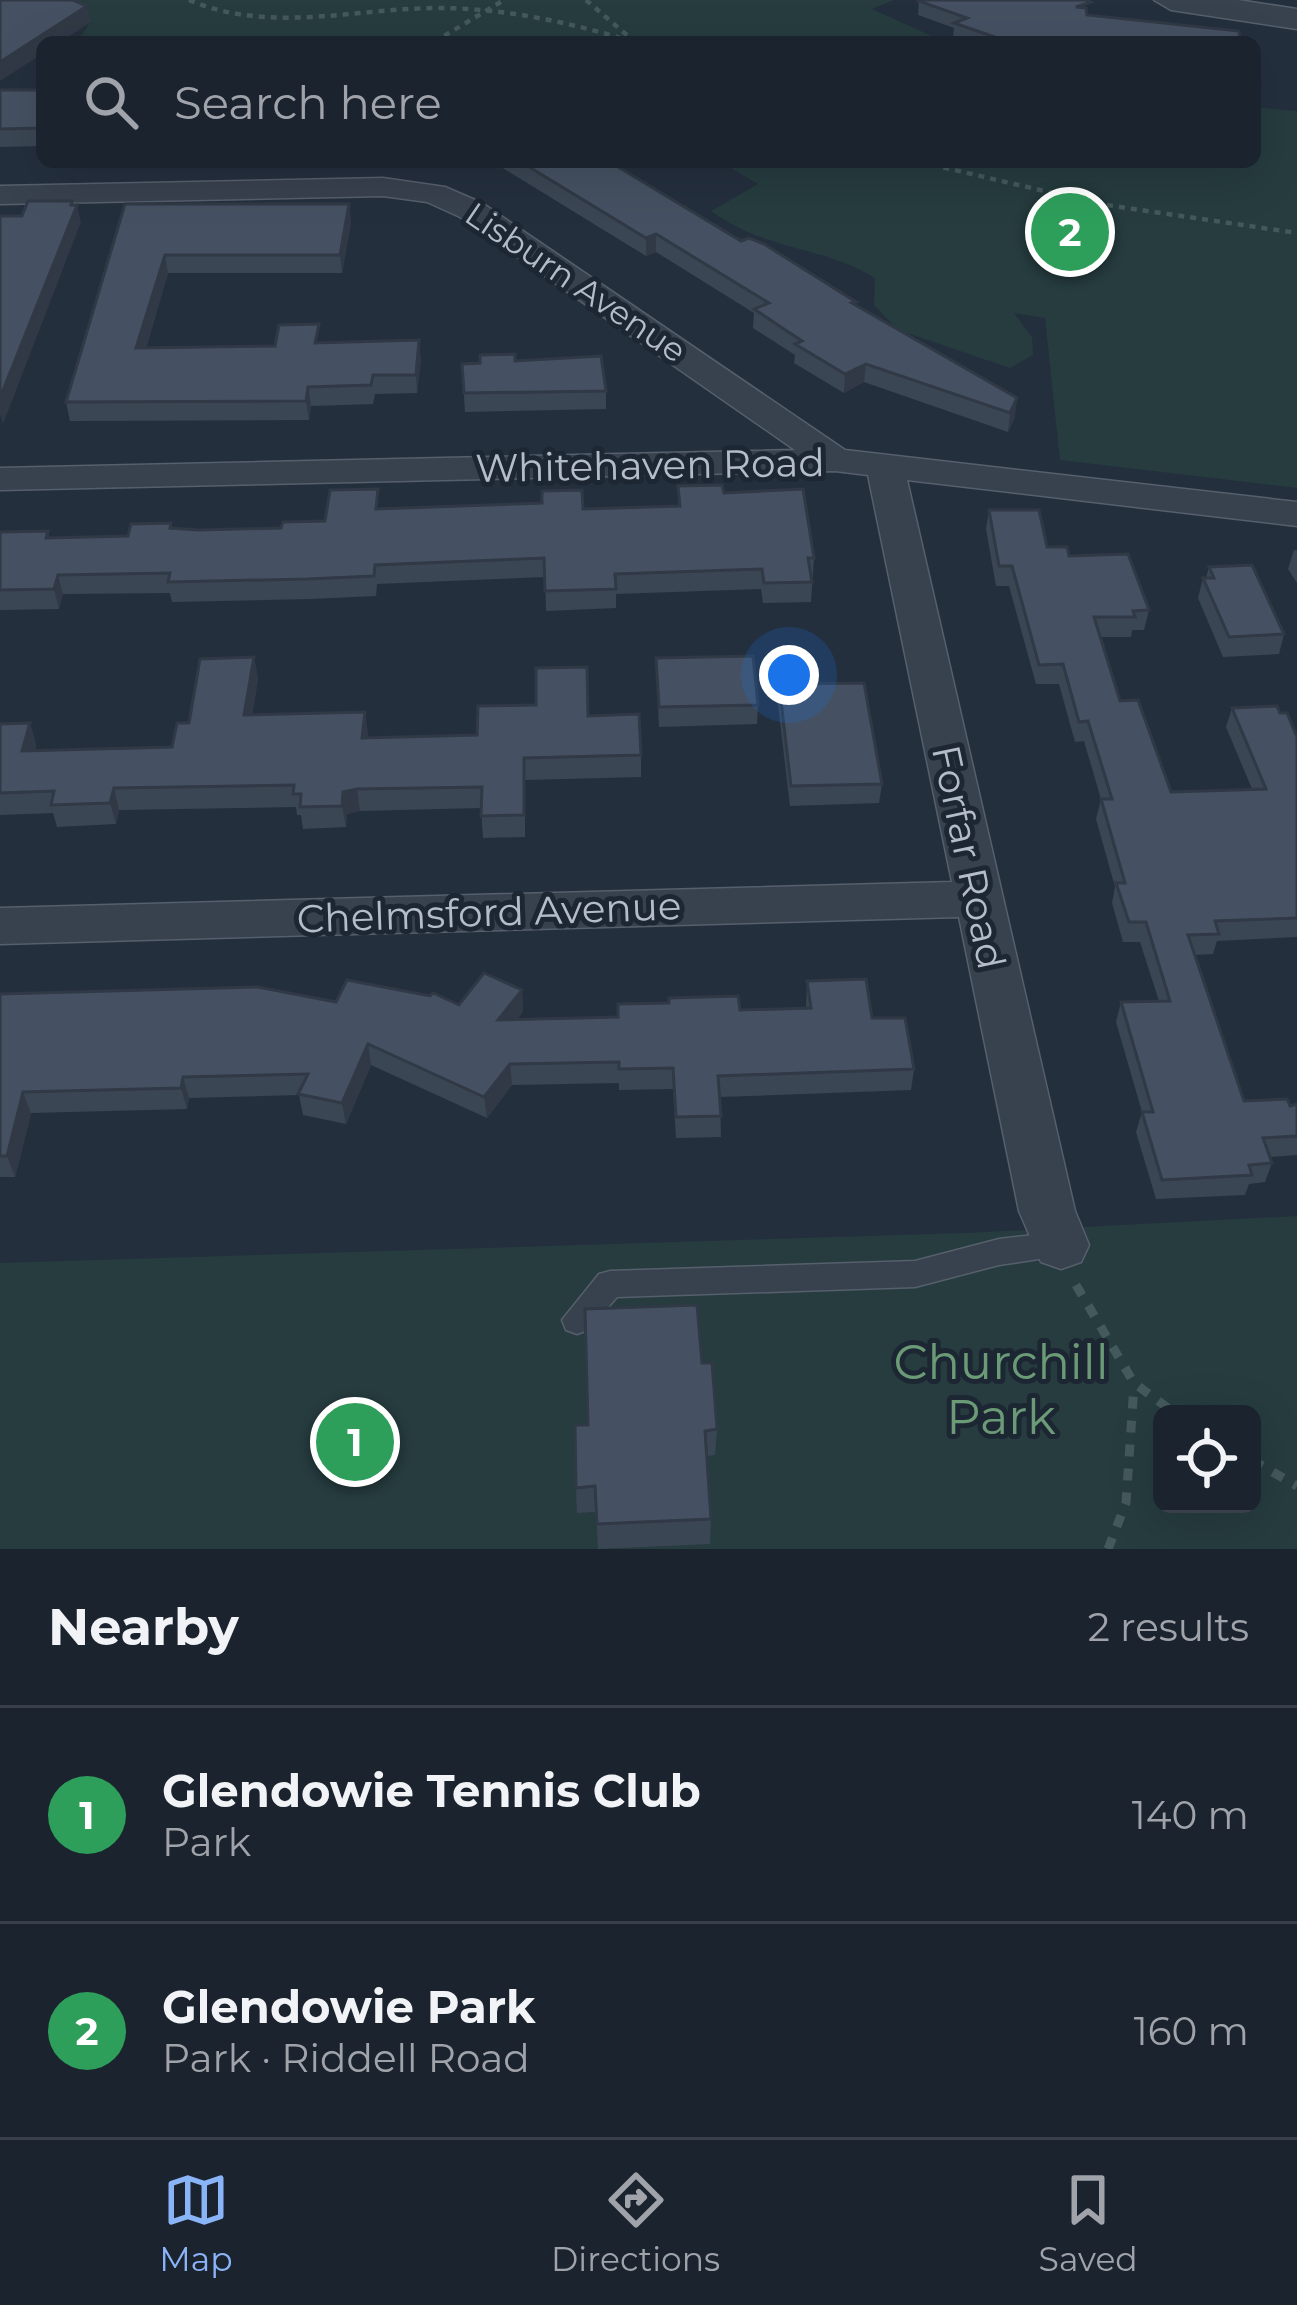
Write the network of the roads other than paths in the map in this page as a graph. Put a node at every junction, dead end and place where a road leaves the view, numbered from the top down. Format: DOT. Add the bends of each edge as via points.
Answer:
graph roads {
  1 [pos="1171,0"];
  2 [pos="1297,19"];
  3 [pos="0,195"];
  4 [pos="835,460"];
  5 [pos="885,466"];
  6 [pos="0,479"];
  7 [pos="1297,514"];
  8 [pos="978,899"];
  9 [pos="0,926"];
  10 [pos="1060,1245"];
  11 [pos="577,1320"];
  1 -- 2 [label="street"];
  3 -- 4 [label="street, Lisburn Avenue" via="383,187 434,194 471,210"];
  4 -- 5 [label="street, Whitehaven Road"];
  4 -- 6 [label="street, Whitehaven Road"];
  5 -- 7 [label="street, Whitehaven Road"];
  5 -- 8 [label="street, Forfar Road"];
  8 -- 9 [label="street, Chelmsford Avenue"];
  8 -- 10 [label="street, Forfar Road"];
  10 -- 11 [label="lane" via="915,1274 610,1284"];
}
